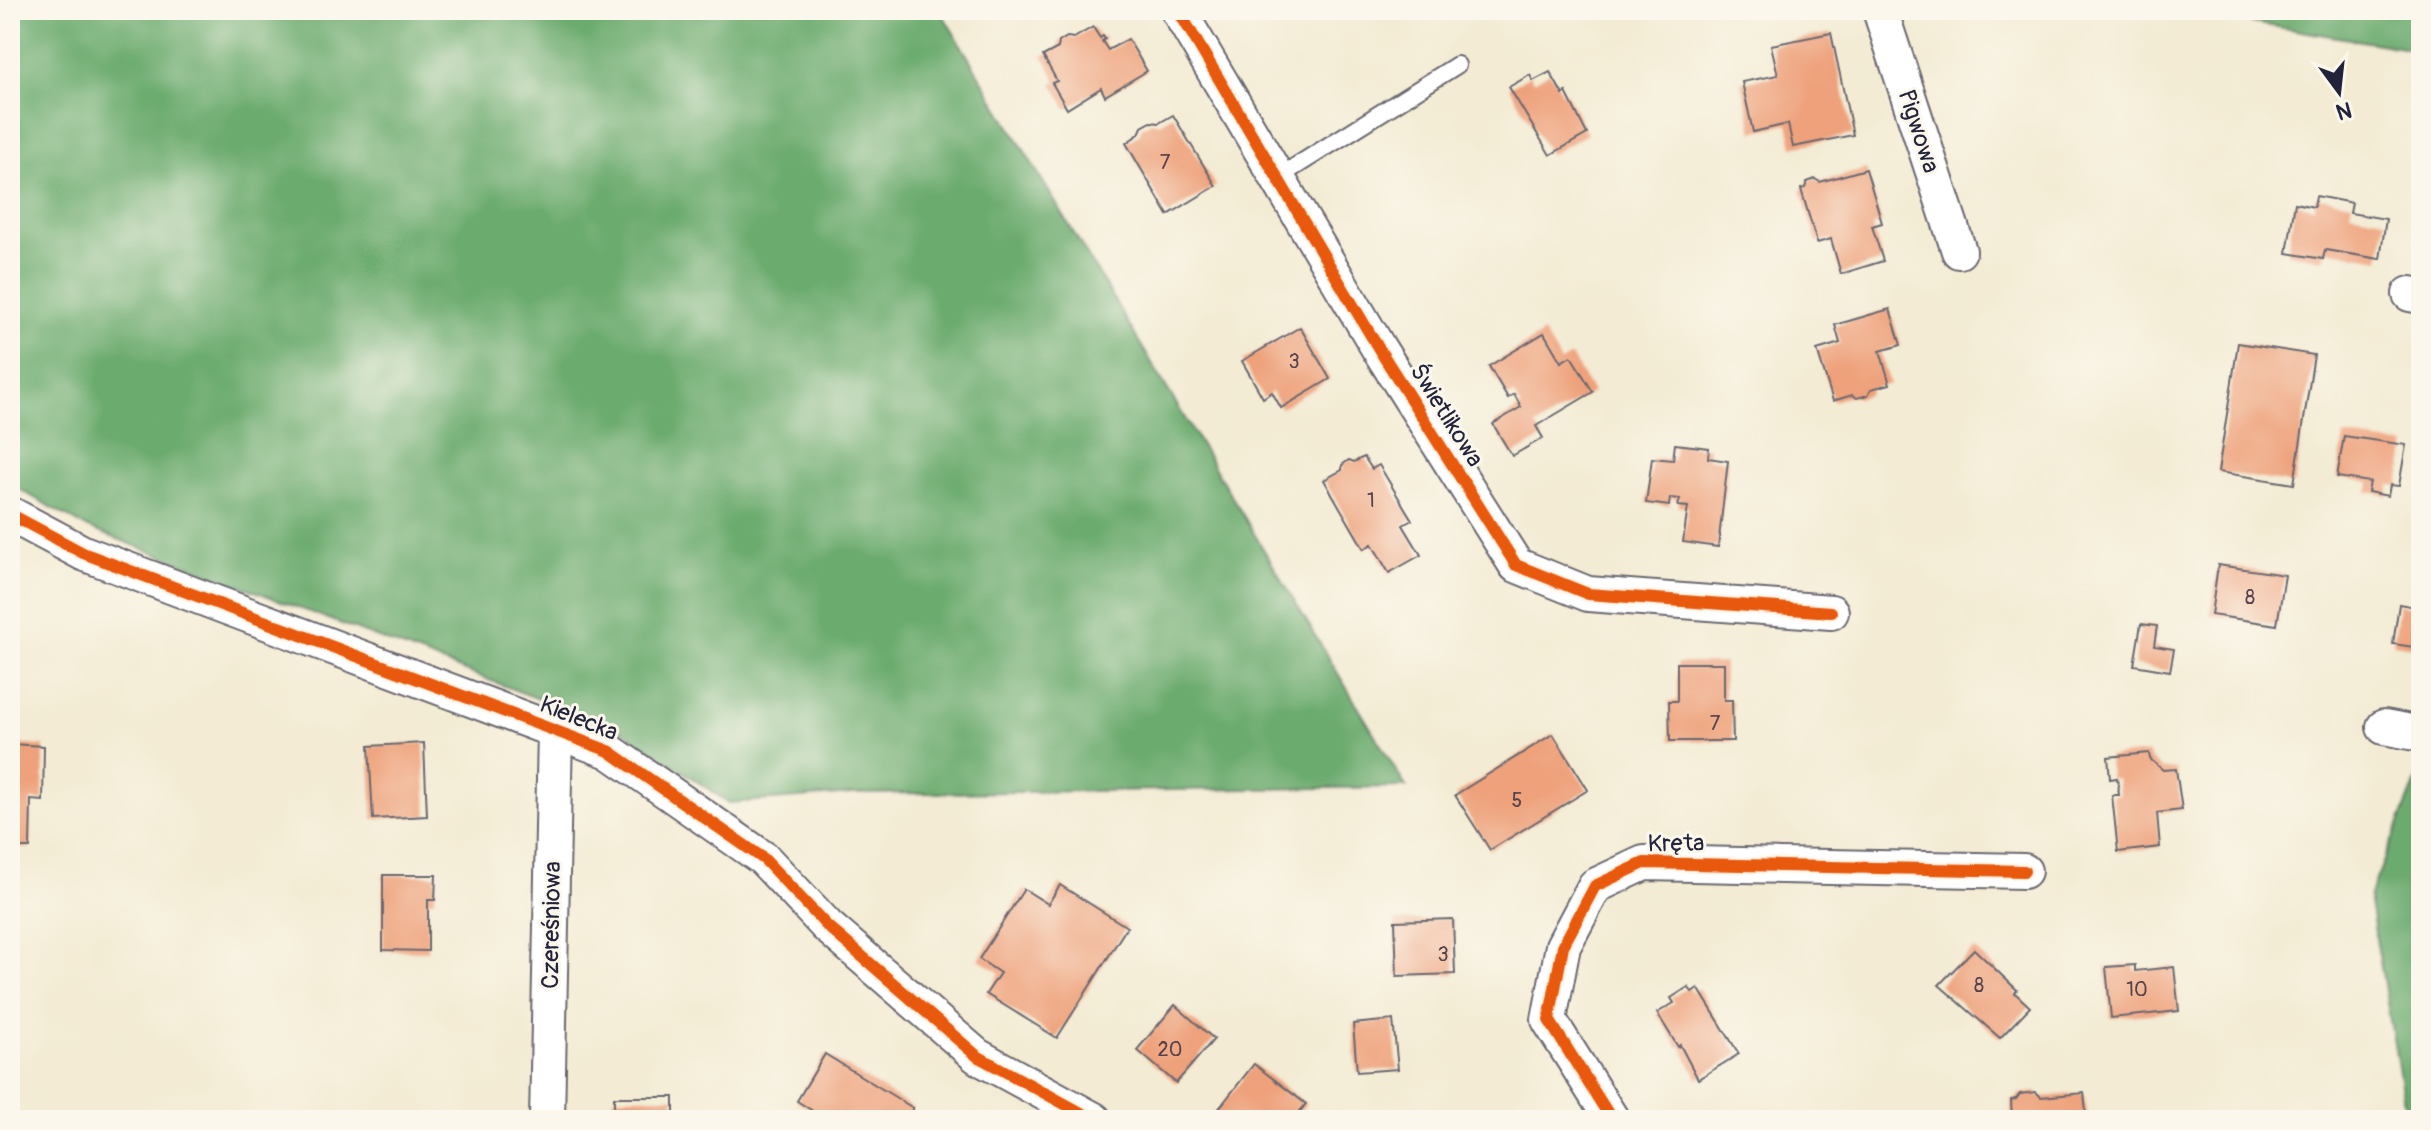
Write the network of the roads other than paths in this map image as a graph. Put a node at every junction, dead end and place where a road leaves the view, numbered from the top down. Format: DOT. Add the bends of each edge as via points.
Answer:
graph roads {
  1 [pos="1178,10"];
  2 [pos="1880,10"];
  3 [pos="1457,65"];
  4 [pos="1277,178"];
  5 [pos="1959,251"];
  6 [pos="10,514"];
  7 [pos="1831,612"];
  8 [pos="2384,727"];
  9 [pos="555,731"];
  10 [pos="2421,734"];
  11 [pos="2024,871"];
  12 [pos="547,1120"];
  13 [pos="1094,1120"];
  14 [pos="1612,1120"];
  1 -- 4 [label="street, Świetlikowa"];
  2 -- 5 [label="street, Pigwowa"];
  3 -- 4 [label="lane"];
  4 -- 7 [label="street, Świetlikowa" via="1516,565 1588,594"];
  6 -- 9 [label="street, Kielecka" via="83,553"];
  8 -- 10 [label="street"];
  9 -- 12 [label="street, Czereśniowa"];
  9 -- 13 [label="street, Kielecka" via="609,751 764,859 827,926 977,1056"];
  11 -- 14 [label="street, Kręta" via="1644,863 1595,886 1563,946 1549,1020"];
}
